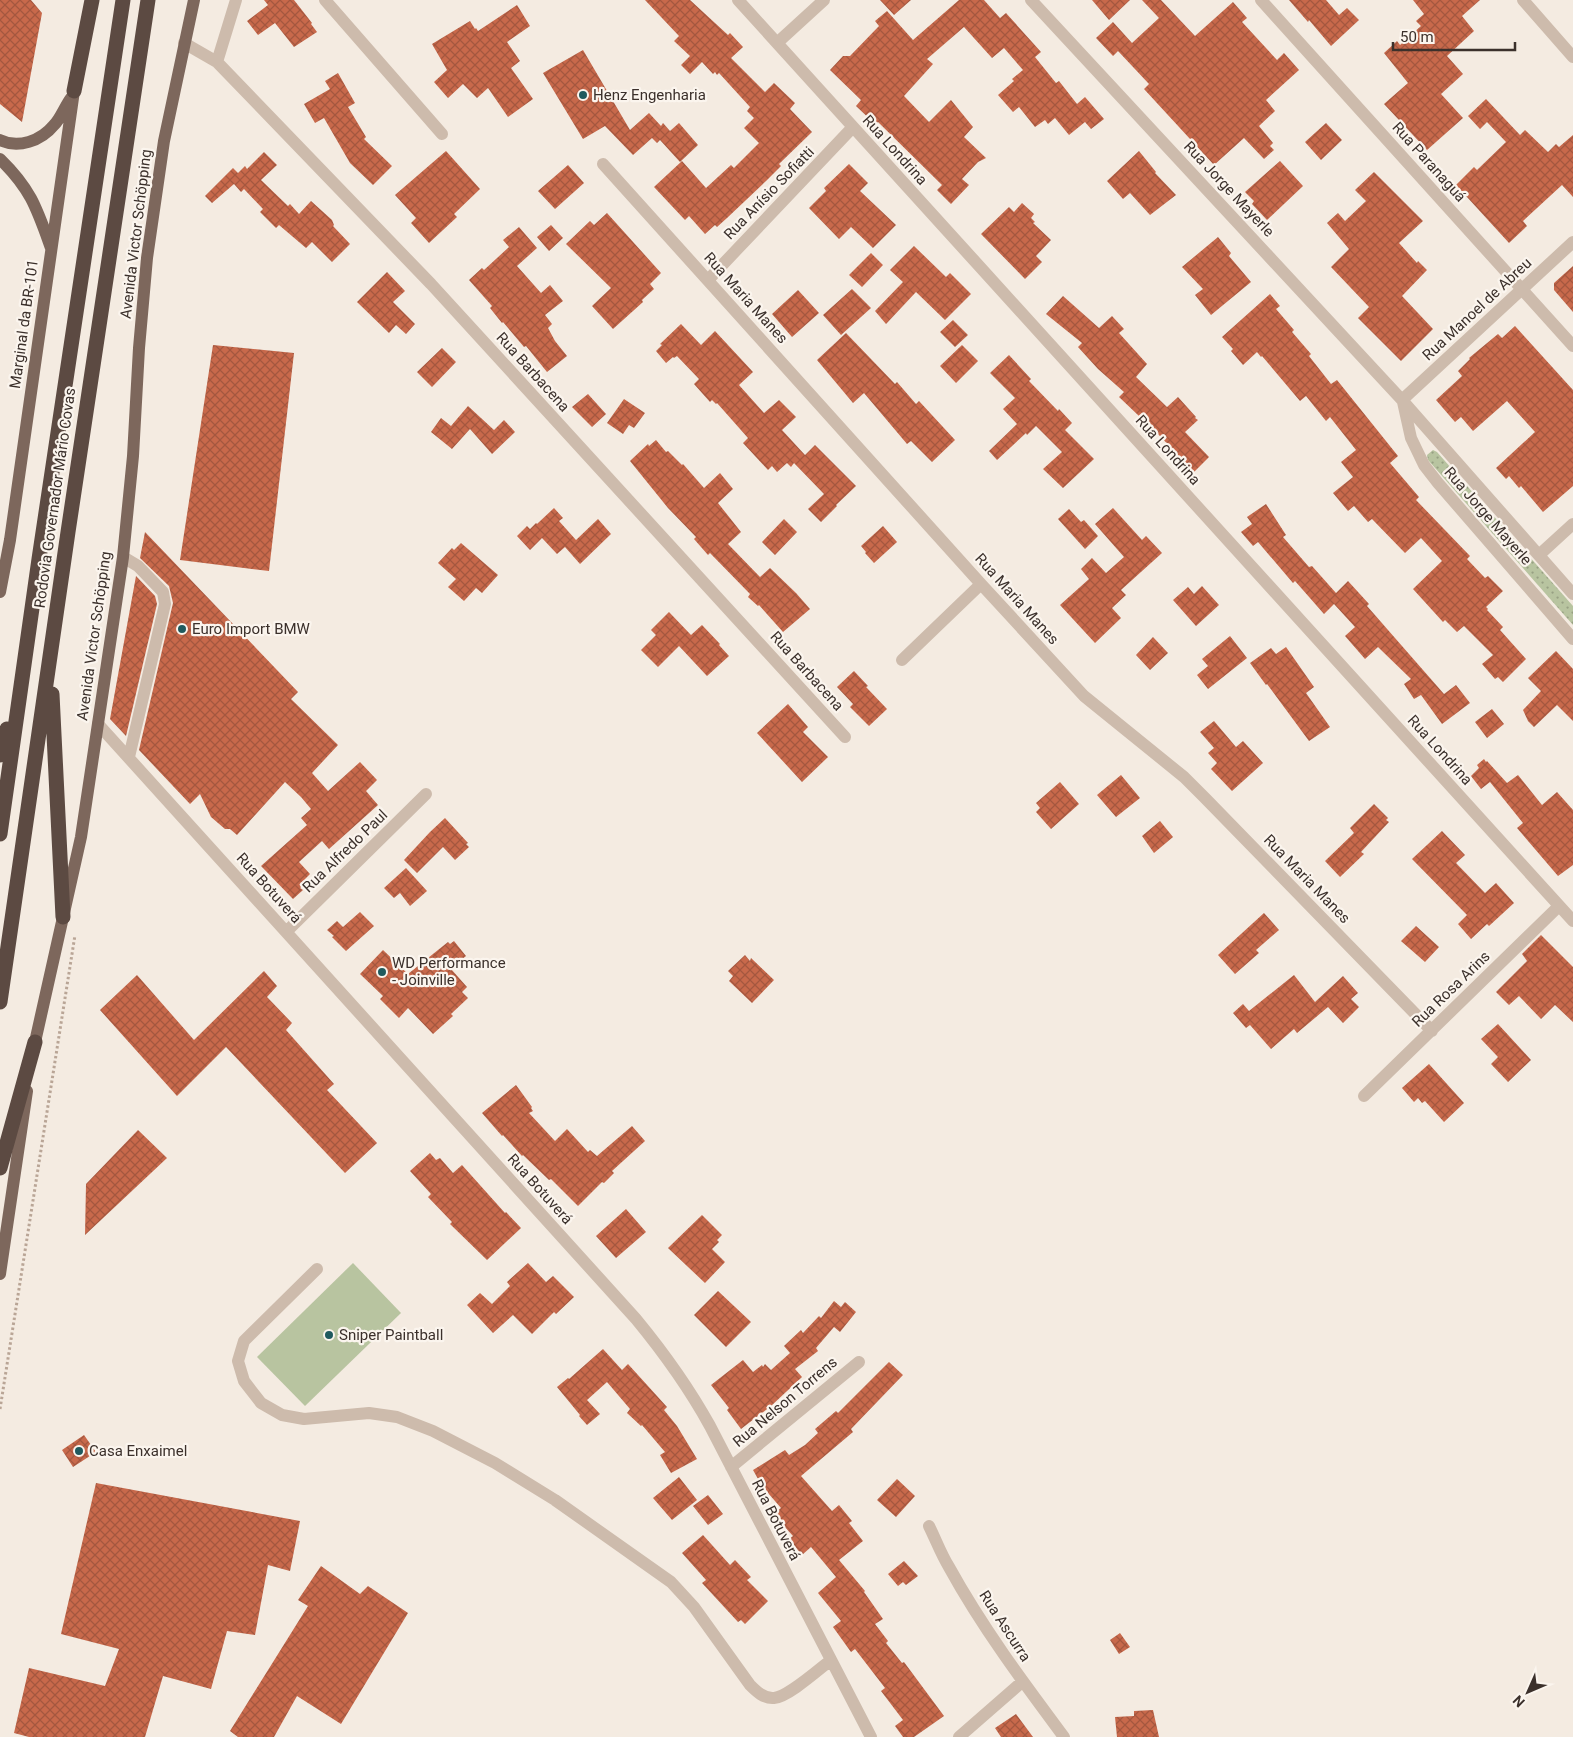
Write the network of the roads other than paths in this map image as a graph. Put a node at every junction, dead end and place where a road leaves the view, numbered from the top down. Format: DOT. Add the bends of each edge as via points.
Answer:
graph roads {
  1 [pos="92,0"];
  2 [pos="123,0"];
  3 [pos="148,0"];
  4 [pos="194,0"];
  5 [pos="236,0"];
  6 [pos="326,0"];
  7 [pos="738,0"];
  8 [pos="824,0"];
  9 [pos="1031,0"];
  10 [pos="1261,0"];
  11 [pos="1523,0"];
  12 [pos="184,43"];
  13 [pos="777,43"];
  14 [pos="1573,57"];
  15 [pos="217,62"];
  16 [pos="74,91"];
  17 [pos="853,127"];
  18 [pos="442,134"];
  19 [pos="0,140"];
  20 [pos="0,158"];
  21 [pos="603,164"];
  22 [pos="1573,242"];
  23 [pos="51,250"];
  24 [pos="708,280"];
  25 [pos="1522,289"];
  26 [pos="1573,346"];
  27 [pos="1402,400"];
  28 [pos="1573,524"];
  29 [pos="1539,555"];
  30 [pos="123,557"];
  31 [pos="981,584"];
  32 [pos="0,592"];
  33 [pos="1573,594"];
  34 [pos="1573,639"];
  35 [pos="50,659"];
  36 [pos="902,660"];
  37 [pos="24,665"];
  38 [pos="98,724"];
  39 [pos="845,738"];
  40 [pos="0,755"];
  41 [pos="128,757"];
  42 [pos="426,794"];
  43 [pos="0,834"];
  44 [pos="1559,906"];
  45 [pos="63,917"];
  46 [pos="1573,921"];
  47 [pos="286,932"];
  48 [pos="0,1002"];
  49 [pos="1432,1031"];
  50 [pos="35,1042"];
  51 [pos="1364,1096"];
  52 [pos="0,1168"];
  53 [pos="317,1269"];
  54 [pos="0,1274"];
  55 [pos="859,1362"];
  56 [pos="731,1467"];
  57 [pos="929,1526"];
  58 [pos="830,1660"];
  59 [pos="1022,1682"];
  60 [pos="871,1737"];
  61 [pos="958,1737"];
  62 [pos="1064,1737"];
  1 -- 16 [label="highway"];
  2 -- 37 [label="highway, Rodovia Governador Mário Covas"];
  3 -- 35 [label="highway, Rodovia Governador Mário Covas"];
  4 -- 12 [label="main road, Avenida Victor Schöpping"];
  5 -- 15 [label="street"];
  6 -- 18 [label="street"];
  7 -- 13 [label="street, Rua Londrina"];
  8 -- 13 [label="street"];
  9 -- 27 [label="street, Rua Jorge Mayerle"];
  10 -- 25 [label="street, Rua Paranaguá"];
  11 -- 14 [label="street"];
  12 -- 15 [label="street, Rua Barbacena"];
  12 -- 30 [label="main road, Avenida Victor Schöpping" via="164,141 147,258"];
  13 -- 17 [label="street, Rua Londrina"];
  15 -- 39 [label="street, Rua Barbacena" via="431,284"];
  16 -- 19 [label="main road" via="54,126 40,137 26,144"];
  16 -- 23 [label="main road, Marginal da BR-101"];
  17 -- 24 [label="street, Rua Anísio Sofiatti"];
  17 -- 44 [label="street, Rua Londrina"];
  20 -- 23 [label="main road" via="25,186"];
  21 -- 24 [label="street, Rua Maria Manes"];
  22 -- 25 [label="street, Rua Manoel de Abreu"];
  23 -- 32 [label="main road, Marginal da BR-101"];
  24 -- 31 [label="street, Rua Maria Manes"];
  25 -- 26 [label="street, Rua Paranaguá"];
  25 -- 27 [label="street, Rua Manoel de Abreu"];
  27 -- 29 [label="street, Rua Jorge Mayerle"];
  27 -- 34 [label="street, Rua Jorge Mayerle" via="1411,438 1424,465"];
  28 -- 29 [label="street"];
  29 -- 33 [label="street, Rua Jorge Mayerle"];
  30 -- 38 [label="main road, Avenida Victor Schöpping"];
  30 -- 41 [label="street" via="138,566 163,592 165,604"];
  31 -- 36 [label="street"];
  31 -- 49 [label="street, Rua Maria Manes" via="1084,696 1205,798"];
  35 -- 45 [label="highway"];
  35 -- 48 [label="highway, Rodovia Governador Mário Covas"];
  37 -- 40 [label="highway"];
  37 -- 43 [label="highway, Rodovia Governador Mário Covas"];
  38 -- 41 [label="street, Rua Botuverá"];
  38 -- 45 [label="main road, Avenida Victor Schöpping" via="81,837"];
  41 -- 47 [label="street, Rua Botuverá"];
  42 -- 47 [label="street, Rua Alfredo Paul"];
  44 -- 46 [label="street, Rua Londrina"];
  44 -- 49 [label="street, Rua Rosa Arins"];
  45 -- 50 [label="main road, Avenida Victor Schöpping"];
  47 -- 56 [label="street, Rua Botuverá" via="643,1327 696,1400"];
  49 -- 51 [label="street, Rua Rosa Arins"];
  50 -- 52 [label="highway"];
  50 -- 54 [label="main road, Avenida Victor Schöpping"];
  53 -- 58 [label="street" via="244,1341 238,1361 244,1381 261,1403 282,1415 304,1419 369,1413 397,1417 433,1431 495,1463 555,1500 671,1582 694,1606 758,1694 773,1698 789,1692"];
  55 -- 56 [label="street, Rua Nelson Torrens"];
  56 -- 58 [label="street, Rua Botuverá"];
  57 -- 59 [label="street, Rua Ascurra" via="948,1566"];
  58 -- 60 [label="street, Rua Botuverá"];
  59 -- 61 [label="street"];
  59 -- 62 [label="street, Rua Ascurra"];
}
